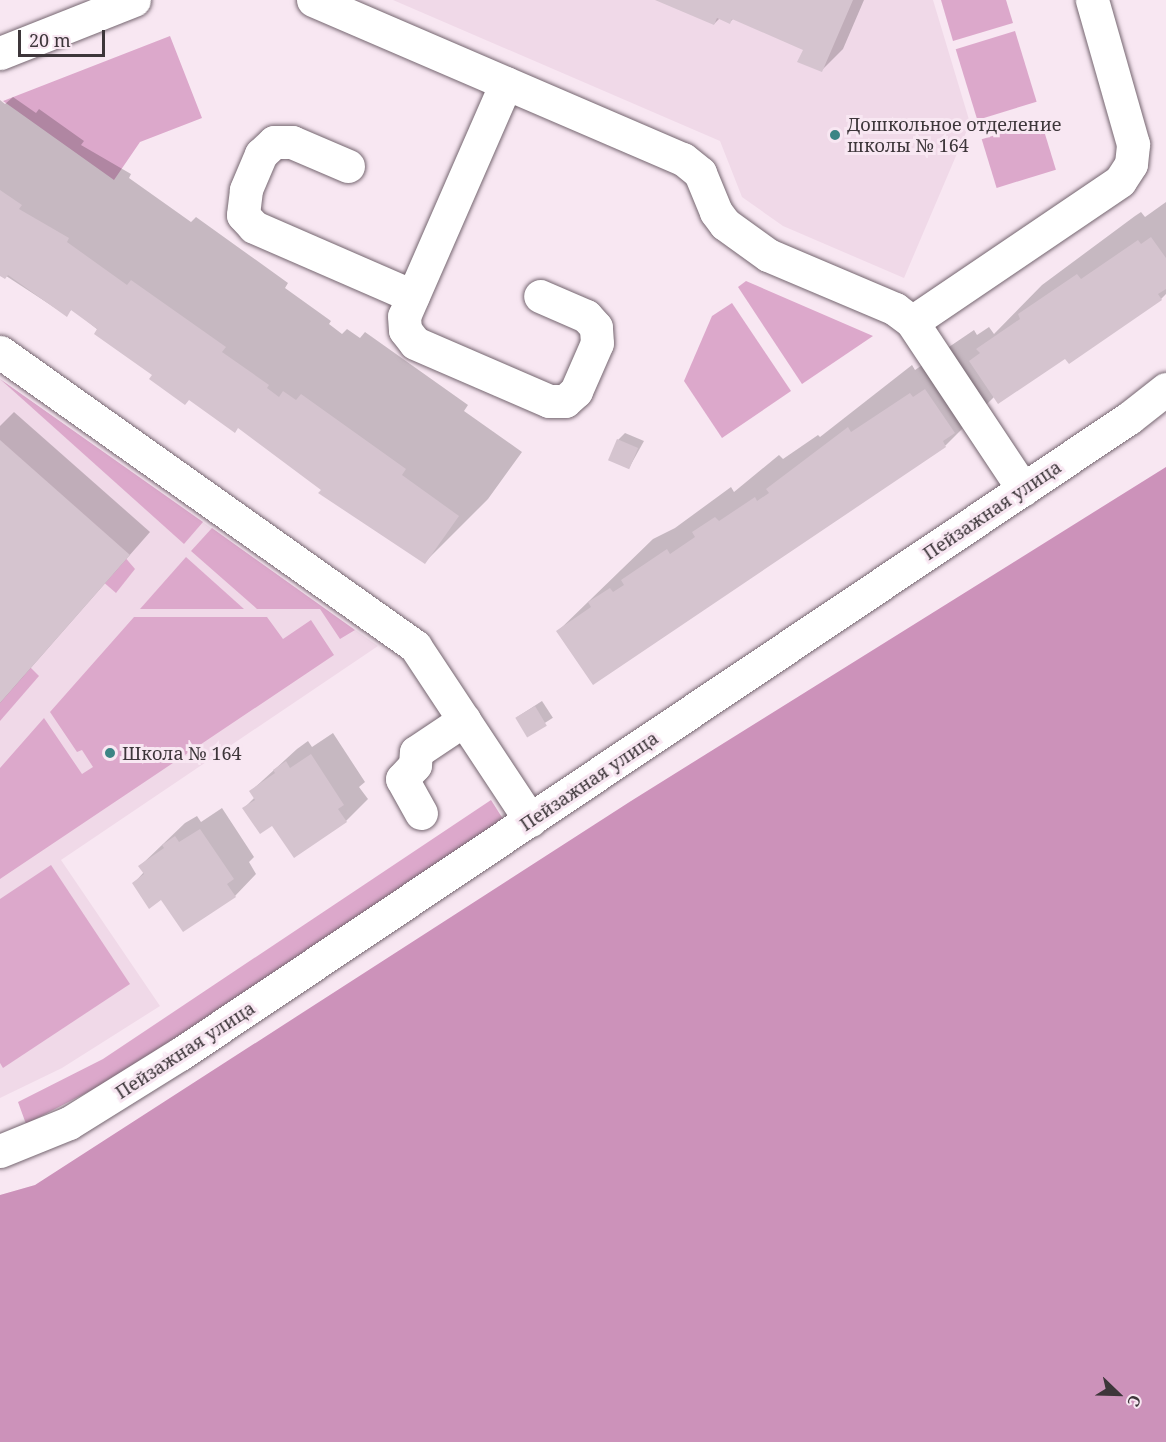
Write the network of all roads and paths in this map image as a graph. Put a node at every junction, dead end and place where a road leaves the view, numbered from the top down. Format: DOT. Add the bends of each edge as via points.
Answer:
graph roads {
  1 [pos="134,0"];
  2 [pos="313,0"];
  3 [pos="1092,0"];
  4 [pos="0,53"];
  5 [pos="506,83"];
  6 [pos="348,166"];
  7 [pos="413,296"];
  8 [pos="540,296"];
  9 [pos="912,322"];
  10 [pos="0,352"];
  11 [pos="1166,389"];
  12 [pos="1023,489"];
  13 [pos="464,720"];
  14 [pos="421,813"];
  15 [pos="531,820"];
  16 [pos="0,1151"];
  1 -- 4 [label="street"];
  2 -- 5 [label="street"];
  3 -- 9 [label="street" via="1132,144 1131,164 1120,181"];
  5 -- 7 [label="street"];
  5 -- 9 [label="street" via="683,159 700,173 725,224 760,249 895,309"];
  6 -- 7 [label="street" via="292,142 274,142 258,163 243,198 243,215 254,227"];
  7 -- 8 [label="street" via="404,316 405,330 415,343 549,401 565,401 576,390 597,343 596,327 586,315"];
  9 -- 12 [label="street"];
  10 -- 13 [label="street" via="415,646"];
  11 -- 12 [label="street, Пейзажная улица"];
  12 -- 15 [label="street, Пейзажная улица"];
  13 -- 14 [label="street" via="416,752 415,765 402,779"];
  13 -- 15 [label="street"];
  15 -- 16 [label="street, Пейзажная улица" via="112,1099 69,1123"];
}
